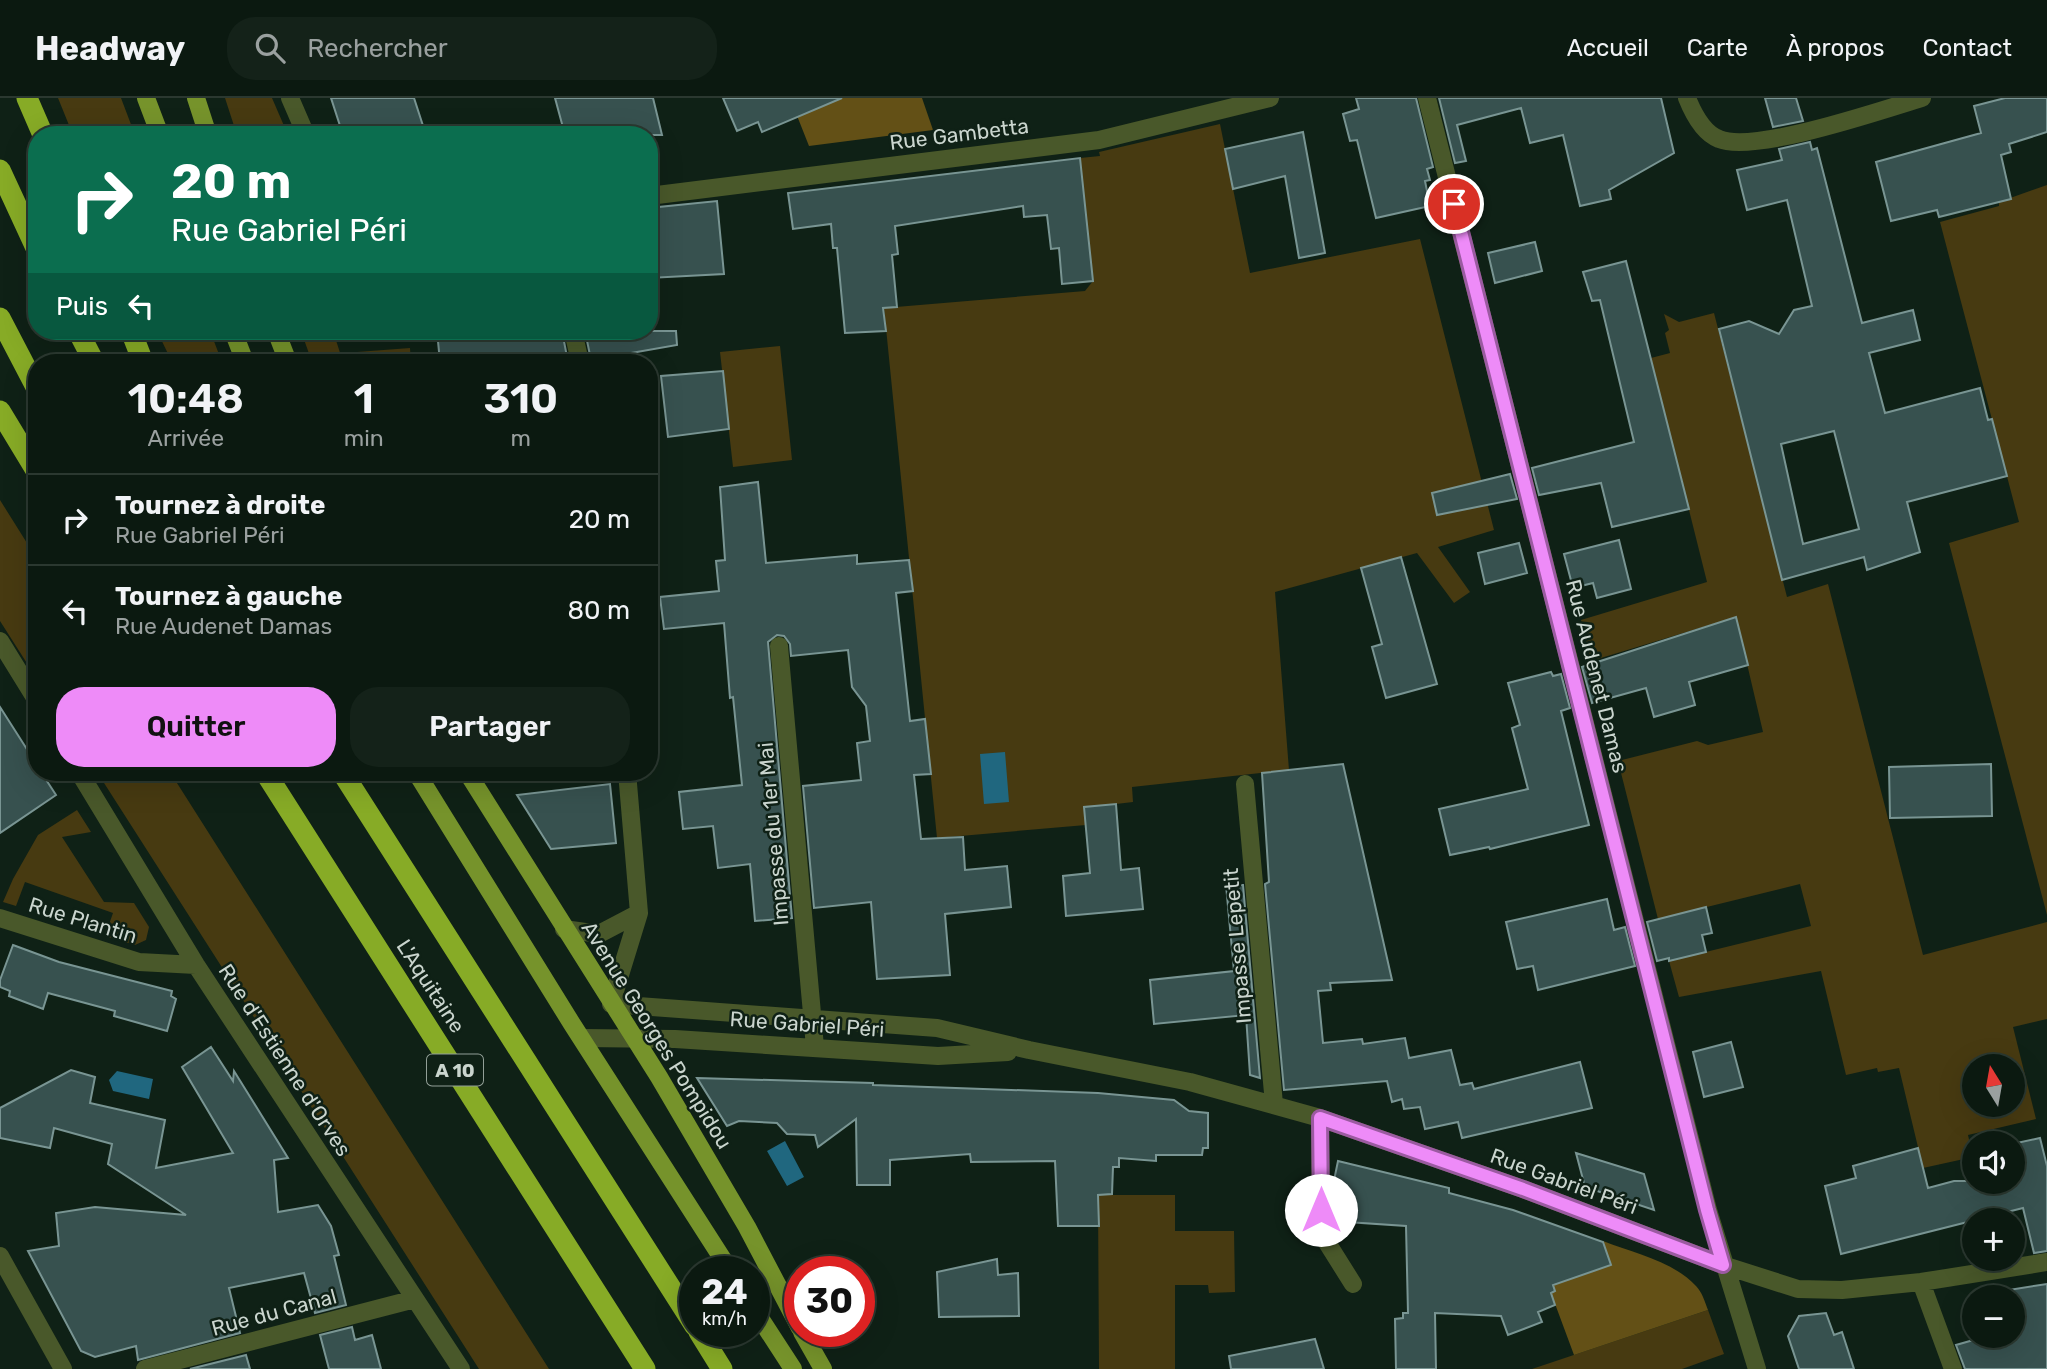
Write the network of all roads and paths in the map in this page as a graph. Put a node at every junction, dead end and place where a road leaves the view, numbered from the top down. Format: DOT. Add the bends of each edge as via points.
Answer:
graph roads {
  1 [pos="27,98"];
  2 [pos="146,98"];
  3 [pos="196,98"];
  4 [pos="290,98"];
  5 [pos="1270,98"];
  6 [pos="1427,98"];
  7 [pos="1687,98"];
  8 [pos="1922,98"];
  9 [pos="39,126"];
  10 [pos="157,126"];
  11 [pos="205,126"];
  12 [pos="302,126"];
  13 [pos="0,170"];
  14 [pos="658,195"];
  15 [pos="28,231"];
  16 [pos="0,318"];
  17 [pos="28,372"];
  18 [pos="0,411"];
  19 [pos="28,457"];
  20 [pos="0,641"];
  21 [pos="779,646"];
  22 [pos="28,686"];
  23 [pos="84,781"];
  24 [pos="271,781"];
  25 [pos="348,781"];
  26 [pos="422,781"];
  27 [pos="473,781"];
  28 [pos="628,781"];
  29 [pos="1245,784"];
  30 [pos="639,913"];
  31 [pos="0,918"];
  32 [pos="564,929"];
  33 [pos="196,965"];
  34 [pos="611,1004"];
  35 [pos="812,1018"];
  36 [pos="633,1037"];
  37 [pos="582,1038"];
  38 [pos="816,1047"];
  39 [pos="1029,1051"];
  40 [pos="1274,1104"];
  41 [pos="1320,1118"];
  42 [pos="0,1256"];
  43 [pos="721,1256"];
  44 [pos="2047,1262"];
  45 [pos="1723,1265"];
  46 [pos="1921,1282"];
  47 [pos="1353,1284"];
  48 [pos="415,1298"];
  49 [pos="784,1298"];
  50 [pos="679,1301"];
  51 [pos="770,1334"];
  52 [pos="708,1347"];
  53 [pos="810,1347"];
  54 [pos="63,1369"];
  55 [pos="145,1369"];
  56 [pos="461,1369"];
  57 [pos="645,1369"];
  58 [pos="722,1369"];
  59 [pos="793,1369"];
  60 [pos="822,1369"];
  61 [pos="1756,1369"];
  62 [pos="1953,1369"];
  1 -- 9 [label="highway"];
  2 -- 10 [label="main road"];
  3 -- 11 [label="main road"];
  4 -- 12 [label="street"];
  5 -- 14 [label="street, Rue Gambetta" via="1099,140"];
  6 -- 45 [label="street, Rue Audenet Damas"];
  7 -- 8 [label="street" via="1709,134 1732,142 1819,128"];
  13 -- 15 [label="highway"];
  16 -- 17 [label="highway"];
  18 -- 19 [label="highway"];
  20 -- 22 [label="street"];
  21 -- 35 [label="street, Impasse du 1er Mai"];
  23 -- 33 [label="street, Rue d'Estienne d'Orves"];
  24 -- 57 [label="highway, L'Aquitaine / A 10"];
  25 -- 50 [label="highway, L'Aquitaine"];
  26 -- 37 [label="main road"];
  27 -- 32 [label="main road, Avenue Georges Pompidou"];
  28 -- 30 [label="street"];
  29 -- 40 [label="street, Impasse Lepetit"];
  30 -- 32 [label="street" via="599,934"];
  30 -- 34 [label="street"];
  31 -- 33 [label="street, Rue Plantin" via="139,962"];
  32 -- 34 [label="main road, Avenue Georges Pompidou"];
  33 -- 48 [label="street, Rue d'Estienne d'Orves"];
  34 -- 35 [label="street, Rue Gabriel Péri"];
  34 -- 36 [label="main road, Avenue Georges Pompidou"];
  35 -- 38 [label="street, Impasse du 1er Mai"];
  35 -- 39 [label="street, Rue Gabriel Péri" via="937,1028"];
  36 -- 37 [label="street, Rue Gabriel Péri"];
  36 -- 38 [label="street, Rue Gabriel Péri"];
  36 -- 49 [label="main road, Avenue Georges Pompidou"];
  37 -- 43 [label="main road"];
  38 -- 39 [label="street, Rue Gabriel Péri" via="938,1056"];
  39 -- 40 [label="street, Rue Gabriel Péri" via="1191,1082"];
  40 -- 41 [label="street, Rue Gabriel Péri"];
  41 -- 45 [label="street, Rue Gabriel Péri"];
  41 -- 47 [label="street" via="1321,1233"];
  42 -- 54 [label="street"];
  44 -- 46 [label="street, Rue Gabriel Péri"];
  45 -- 46 [label="street, Rue Gabriel Péri" via="1798,1289"];
  45 -- 61 [label="street, Rue Audenet Damas"];
  46 -- 62 [label="street"];
  48 -- 55 [label="street, Rue du Canal"];
  48 -- 56 [label="street, Rue d'Estienne d'Orves"];
  51 -- 59 [label="main road"];
  52 -- 58 [label="highway"];
  53 -- 60 [label="main road, Avenue Georges Pompidou"];
}
